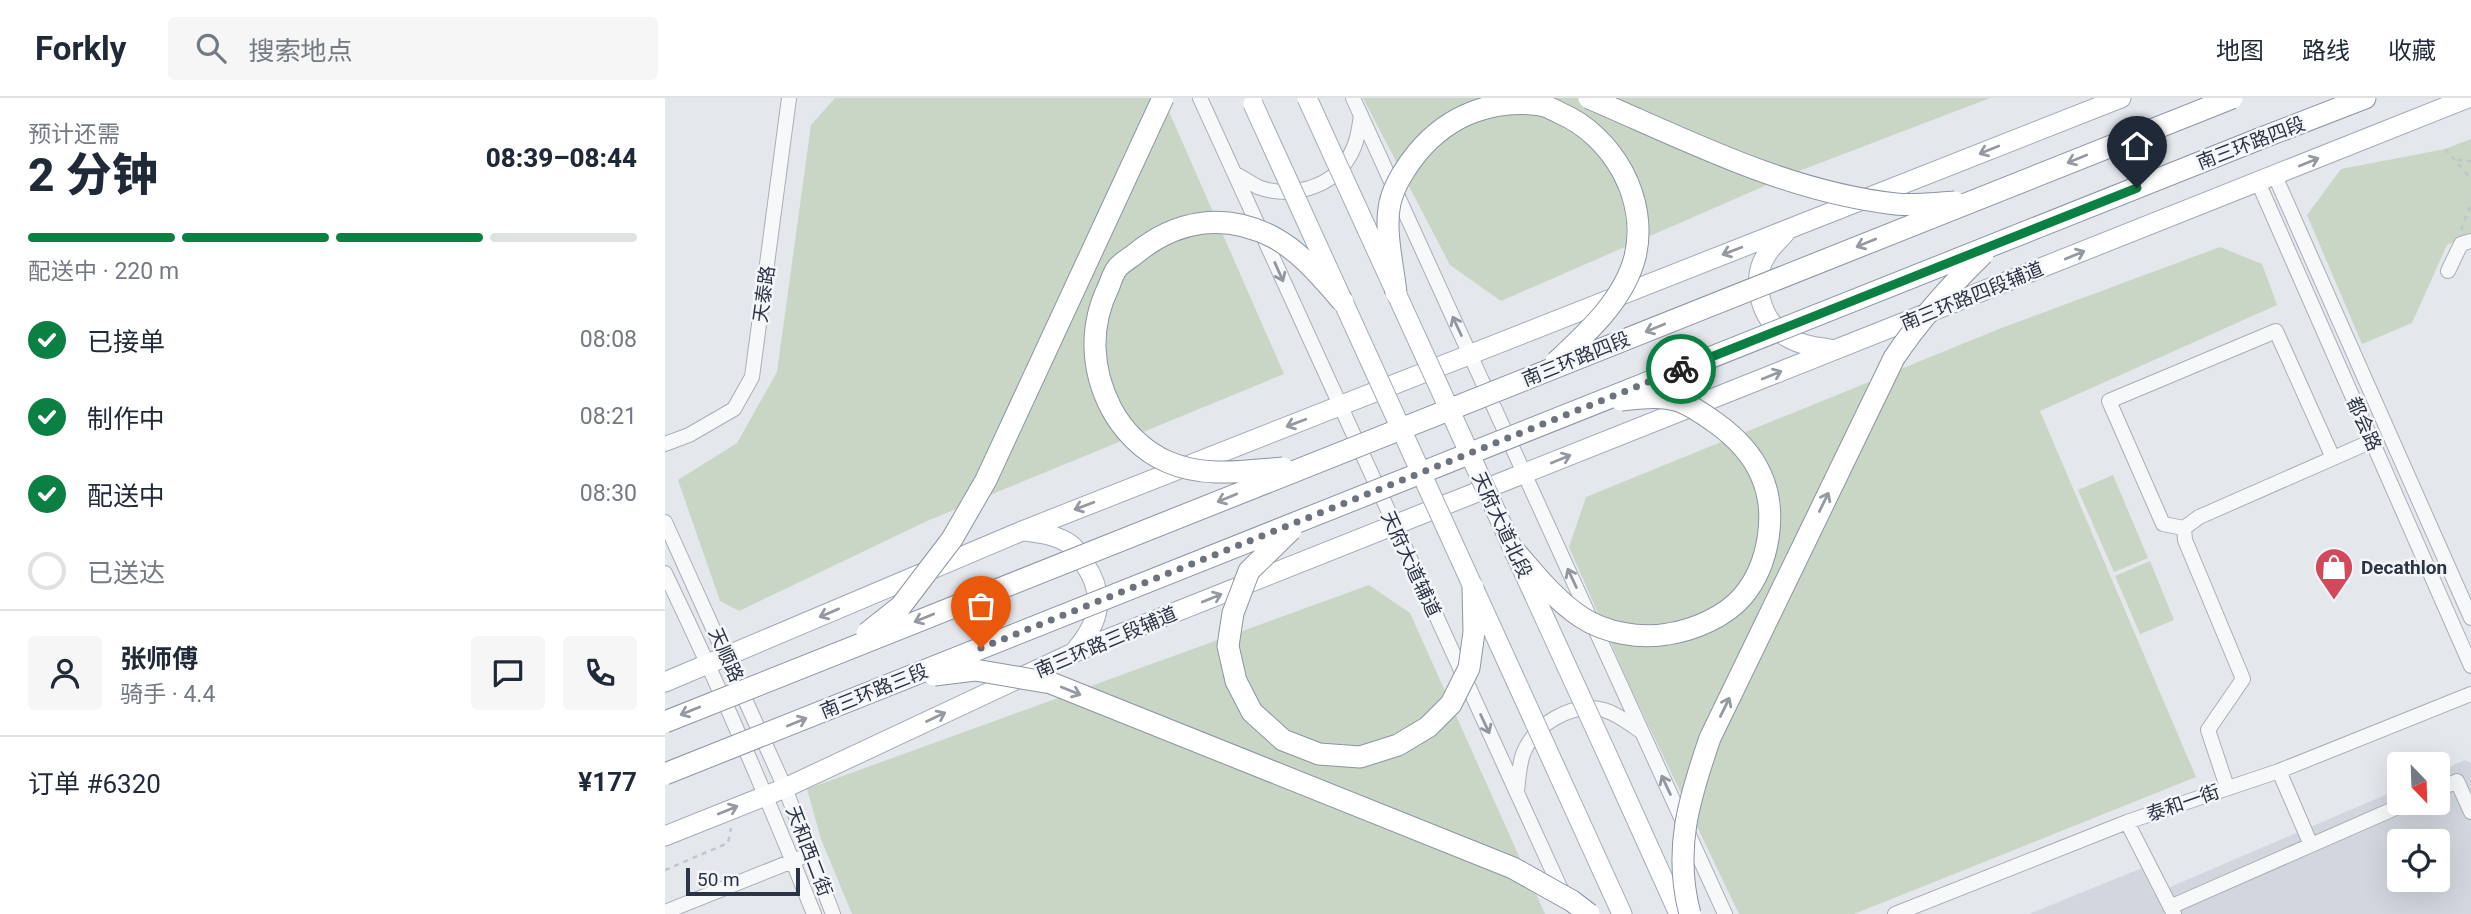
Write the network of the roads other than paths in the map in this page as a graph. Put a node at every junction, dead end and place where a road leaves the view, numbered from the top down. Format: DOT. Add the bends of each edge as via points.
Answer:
graph roads {
  1 [pos="789,98"];
  2 [pos="1163,98"];
  3 [pos="1200,98"];
  4 [pos="1250,98"];
  5 [pos="1307,98"];
  6 [pos="1353,98"];
  7 [pos="1589,98"];
  8 [pos="2121,98"];
  9 [pos="2232,98"];
  10 [pos="2365,98"];
  11 [pos="2468,98"];
  12 [pos="1361,115"];
  13 [pos="1234,173"];
  14 [pos="2267,179"];
  15 [pos="1971,202"];
  16 [pos="1788,229"];
  17 [pos="2464,240"];
  18 [pos="1992,246"];
  19 [pos="2448,271"];
  20 [pos="1396,293"];
  21 [pos="1343,302"];
  22 [pos="1835,350"];
  23 [pos="1470,354"];
  24 [pos="1548,370"];
  25 [pos="1599,402"];
  26 [pos="1339,406"];
  27 [pos="2372,441"];
  28 [pos="665,444"];
  29 [pos="2333,458"];
  30 [pos="1306,466"];
  31 [pos="1434,468"];
  32 [pos="1524,474"];
  33 [pos="1475,493"];
  34 [pos="1303,520"];
  35 [pos="665,522"];
  36 [pos="1394,526"];
  37 [pos="2184,528"];
  38 [pos="1022,531"];
  39 [pos="1513,550"];
  40 [pos="665,573"];
  41 [pos="2454,579"];
  42 [pos="1473,587"];
  43 [pos="2436,587"];
  44 [pos="2471,618"];
  45 [pos="847,649"];
  46 [pos="1075,652"];
  47 [pos="718,660"];
  48 [pos="2471,666"];
  49 [pos="907,677"];
  50 [pos="665,682"];
  51 [pos="2471,694"];
  52 [pos="665,722"];
  53 [pos="1643,733"];
  54 [pos="2279,771"];
  55 [pos="665,774"];
  56 [pos="2450,784"];
  57 [pos="785,788"];
  58 [pos="2227,788"];
  59 [pos="1517,792"];
  60 [pos="766,794"];
  61 [pos="2387,812"];
  62 [pos="2471,812"];
  63 [pos="2127,822"];
  64 [pos="665,836"];
  65 [pos="2311,845"];
  66 [pos="809,854"];
  67 [pos="793,861"];
  68 [pos="2172,910"];
  69 [pos="665,912"];
  70 [pos="814,914"];
  71 [pos="833,914"];
  72 [pos="1573,914"];
  73 [pos="1589,914"];
  74 [pos="1622,914"];
  75 [pos="1679,914"];
  76 [pos="1690,914"];
  77 [pos="1725,914"];
  78 [pos="1895,914"];
  1 -- 28 [label="street, 天泰路" via="752,377 734,409"];
  2 -- 45 [label="highway, bridge" via="986,480 952,539 901,606"];
  3 -- 13 [label="street, 天府大道辅道"];
  4 -- 21 [label="main road, bridge"];
  5 -- 20 [label="main road, 天府大道北段, bridge"];
  6 -- 12 [label="street"];
  7 -- 15 [label="highway, bridge" via="1769,175 1829,193 1898,204"];
  8 -- 16 [label="main road, one-way"];
  9 -- 15 [label="highway, 南三环路四段, one-way, bridge"];
  10 -- 18 [label="highway, 南三环路四段, bridge"];
  14 -- 11 [label="main road, 南三环路四段辅道, one-way"];
  12 -- 13 [label="street" via="1349,158 1325,181 1304,190 1277,192"];
  23 -- 12 [label="street, one-way"];
  13 -- 26 [label="street, 天府大道辅道, one-way"];
  22 -- 14 [label="main road, 南三环路四段辅道, one-way"];
  14 -- 27 [label="street, 都会路"];
  14 -- 41 [label="street, 都会路"];
  15 -- 24 [label="highway, 南三环路四段, one-way, bridge"];
  16 -- 22 [label="main road" via="1765,256 1759,274 1767,318 1785,336 1804,345"];
  16 -- 23 [label="main road, one-way"];
  17 -- 19 [label="street"];
  18 -- 25 [label="highway, 南三环路四段, bridge"];
  76 -- 18 [label="highway, one-way, bridge" via="1682,850 1689,797 1710,738 1894,358 1947,289"];
  20 -- 24 [label="highway, bridge" via="1390,202 1408,165 1433,134 1464,114 1497,104 1543,105 1575,119 1603,143 1624,171 1638,224 1635,257 1607,311"];
  20 -- 39 [label="main road, 天府大道北段, bridge"];
  21 -- 30 [label="highway, bridge" via="1307,262 1274,238 1225,221 1185,225 1153,238 1118,268 1100,304 1093,349 1101,388 1118,420 1142,447 1168,462 1214,474"];
  21 -- 42 [label="main road, bridge"];
  32 -- 22 [label="main road, 南三环路四段辅道, one-way"];
  23 -- 26 [label="main road"];
  23 -- 32 [label="street"];
  24 -- 30 [label="highway, 南三环路四段, bridge"];
  25 -- 31 [label="highway, 南三环路四段, bridge"];
  25 -- 39 [label="highway, bridge" via="1656,397 1680,402 1725,429 1746,450 1762,475 1770,508 1760,567 1743,596 1720,615 1687,631 1653,637 1623,634 1584,619 1559,601"];
  26 -- 36 [label="street, 天府大道辅道"];
  26 -- 38 [label="main road, one-way"];
  27 -- 29 [label="street"];
  27 -- 43 [label="street, 都会路"];
  29 -- 37 [label="street" via="2199,517"];
  29 -- 37 [label="street" via="2276,331 2109,401 2163,524"];
  30 -- 45 [label="highway, one-way, bridge"];
  31 -- 34 [label="highway, 南三环路三段, bridge"];
  32 -- 33 [label="main road, 南三环路四段辅道"];
  53 -- 32 [label="street, one-way"];
  33 -- 36 [label="main road, 南三环路三段辅道"];
  34 -- 42 [label="highway, bridge" via="1249,571 1233,613 1228,646 1236,681 1252,712 1283,740 1319,754 1360,757 1398,745 1429,727 1451,704 1469,668"];
  34 -- 49 [label="highway, 南三环路三段, bridge"];
  35 -- 47 [label="street, 天顺路"];
  46 -- 36 [label="main road, 南三环路三段辅道, one-way"];
  36 -- 59 [label="street, 天府大道辅道, one-way"];
  37 -- 58 [label="street" via="2243,679 2208,730"];
  38 -- 46 [label="main road" via="1048,534 1072,546 1089,571 1097,592 1097,616"];
  38 -- 47 [label="main road, one-way"];
  39 -- 75 [label="main road, 天府大道北段, bridge"];
  40 -- 47 [label="street, 天顺路"];
  41 -- 43 [label="street"];
  41 -- 44 [label="street, 都会路"];
  42 -- 74 [label="main road, bridge"];
  43 -- 48 [label="street, 都会路"];
  45 -- 52 [label="highway, one-way, bridge"];
  57 -- 46 [label="main road, 南三环路三段辅道, one-way"];
  47 -- 50 [label="main road"];
  47 -- 57 [label="street, 天顺路"];
  47 -- 60 [label="street, 天顺路"];
  55 -- 49 [label="highway, 南三环路三段, one-way, bridge"];
  49 -- 73 [label="highway, one-way, bridge" via="975,670 1051,683 1513,869"];
  51 -- 54 [label="street, 泰和一街"];
  53 -- 59 [label="street" via="1602,709 1575,710 1553,719 1532,737 1522,756"];
  77 -- 53 [label="street, one-way"];
  54 -- 58 [label="street, 泰和一街"];
  54 -- 65 [label="street"];
  56 -- 62 [label="street" via="2457,781"];
  57 -- 60 [label="main road, 南三环路三段辅道"];
  57 -- 66 [label="street, 天和西二街"];
  58 -- 63 [label="street, 泰和一街"];
  59 -- 72 [label="street, 天府大道辅道"];
  64 -- 60 [label="main road, 南三环路三段辅道, one-way"];
  60 -- 67 [label="street, 天和西二街"];
  61 -- 65 [label="street"];
  63 -- 68 [label="street"];
  63 -- 78 [label="street, 泰和一街"];
  65 -- 68 [label="street"];
  66 -- 67 [label="street"];
  66 -- 71 [label="street, 天和西二街"];
  67 -- 69 [label="street"];
  67 -- 70 [label="street, 天和西二街"];
}
